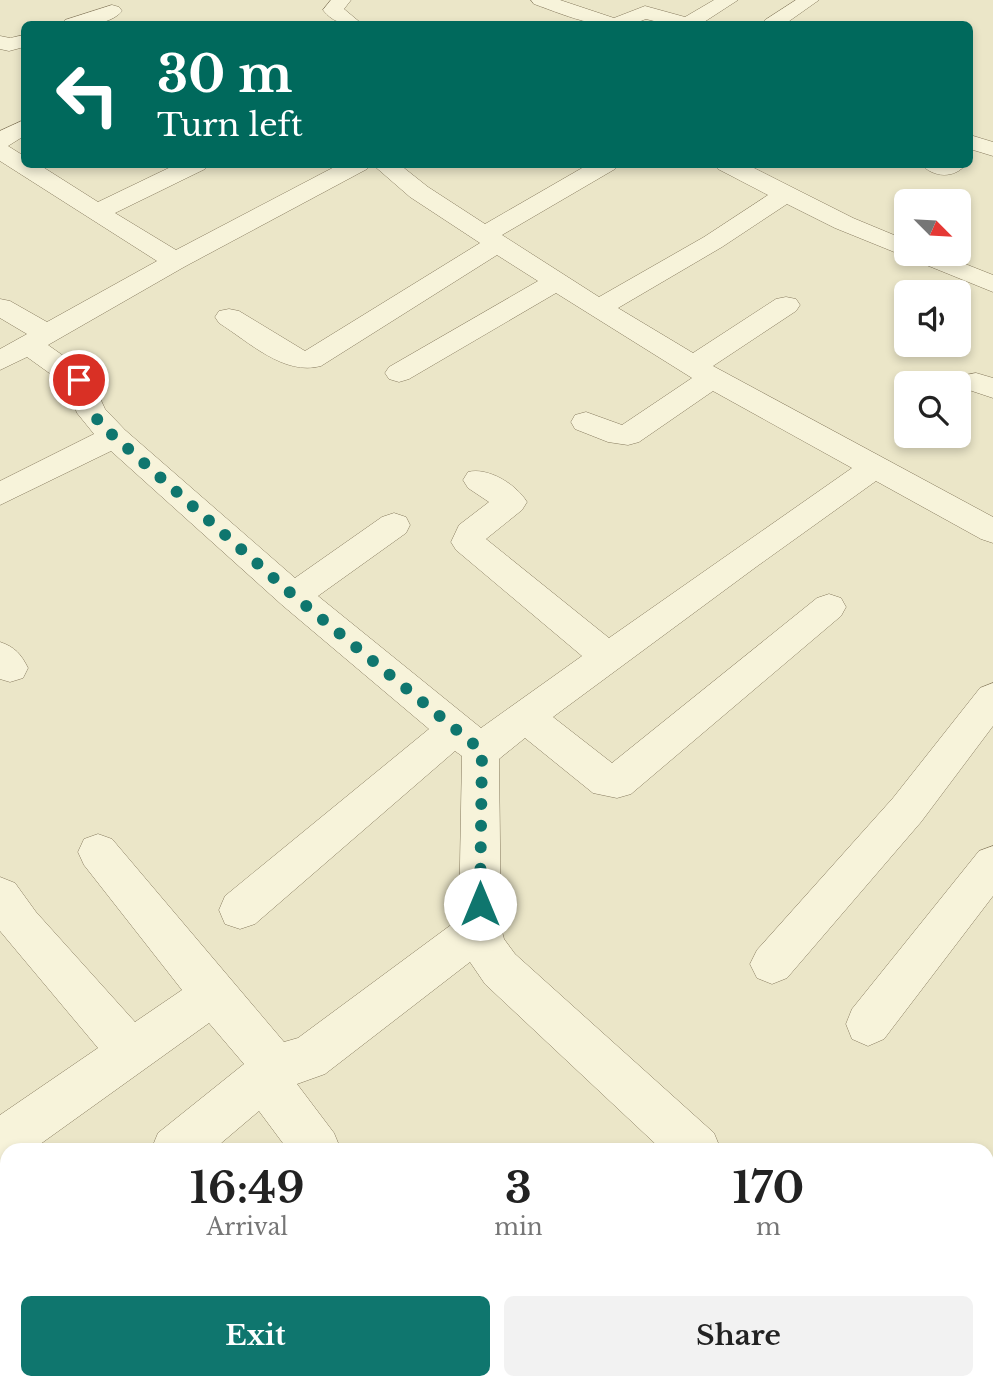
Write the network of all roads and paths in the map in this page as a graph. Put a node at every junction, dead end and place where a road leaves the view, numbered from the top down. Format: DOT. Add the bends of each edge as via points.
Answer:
graph roads {
  1 [pos="541,0"];
  2 [pos="626,0"];
  3 [pos="728,0"];
  4 [pos="809,0"];
  5 [pos="112,11"];
  6 [pos="645,12"];
  7 [pos="81,21"];
  8 [pos="601,21"];
  9 [pos="625,21"];
  10 [pos="676,21"];
  11 [pos="692,21"];
  12 [pos="777,21"];
  13 [pos="0,42"];
  14 [pos="21,42"];
  15 [pos="21,129"];
  16 [pos="0,141"];
  17 [pos="0,152"];
  18 [pos="21,165"];
  19 [pos="26,168"];
  20 [pos="189,168"];
  21 [pos="344,168"];
  22 [pos="389,168"];
  23 [pos="601,168"];
  24 [pos="734,168"];
  25 [pos="787,193"];
  26 [pos="97,212"];
  27 [pos="493,238"];
  28 [pos="894,244"];
  29 [pos="175,261"];
  30 [pos="948,266"];
  31 [pos="556,282"];
  32 [pos="993,284"];
  33 [pos="786,305"];
  34 [pos="0,307"];
  35 [pos="599,308"];
  36 [pos="229,317"];
  37 [pos="25,346"];
  38 [pos="703,372"];
  39 [pos="399,373"];
  40 [pos="586,422"];
  41 [pos="114,437"];
  42 [pos="875,467"];
  43 [pos="479,480"];
  44 [pos="0,494"];
  45 [pos="394,524"];
  46 [pos="993,531"];
  47 [pos="294,596"];
  48 [pos="829,607"];
  49 [pos="609,658"];
  50 [pos="993,698"];
  51 [pos="526,717"];
  52 [pos="468,740"];
  53 [pos="98,852"];
  54 [pos="993,864"];
  55 [pos="0,896"];
  56 [pos="240,910"];
  57 [pos="480,928"];
  58 [pos="772,964"];
  59 [pos="213,995"];
  60 [pos="868,1024"];
  61 [pos="131,1052"];
  62 [pos="270,1072"];
  63 [pos="1,1143"];
  64 [pos="184,1143"];
  65 [pos="313,1143"];
  66 [pos="688,1143"];
  1 -- 8 [label="street"];
  2 -- 6 [label="street"];
  3 -- 11 [label="street"];
  4 -- 12 [label="street"];
  5 -- 7 [label="street"];
  6 -- 9 [label="street"];
  6 -- 10 [label="street"];
  13 -- 14 [label="street"];
  15 -- 16 [label="street"];
  17 -- 18 [label="street"];
  19 -- 26 [label="street"];
  20 -- 26 [label="street"];
  21 -- 29 [label="street"];
  22 -- 27 [label="street"];
  23 -- 27 [label="street"];
  24 -- 25 [label="street"];
  25 -- 28 [label="street"];
  25 -- 35 [label="street"];
  26 -- 29 [label="street"];
  27 -- 31 [label="street"];
  27 -- 36 [label="street" via="311,360 298,360"];
  29 -- 37 [label="street"];
  30 -- 32 [label="street"];
  31 -- 35 [label="street"];
  31 -- 39 [label="street"];
  33 -- 38 [label="street"];
  34 -- 37 [label="street"];
  35 -- 38 [label="street"];
  37 -- 41 [label="street" via="79,380 92,414"];
  38 -- 40 [label="street" via="628,435"];
  38 -- 42 [label="street"];
  41 -- 44 [label="street"];
  41 -- 47 [label="street"];
  42 -- 46 [label="street"];
  42 -- 49 [label="street"];
  43 -- 49 [label="street" via="511,502 471,533 468,542"];
  45 -- 47 [label="street"];
  47 -- 52 [label="street"];
  48 -- 51 [label="street" via="617,782 607,782"];
  49 -- 51 [label="street"];
  50 -- 58 [label="street" via="907,810"];
  51 -- 52 [label="street"];
  52 -- 56 [label="street"];
  52 -- 57 [label="street"];
  53 -- 59 [label="street"];
  54 -- 60 [label="street"];
  55 -- 61 [label="street"];
  57 -- 62 [label="street" via="309,1058"];
  57 -- 66 [label="street" via="485,948 500,969"];
  59 -- 61 [label="street"];
  59 -- 62 [label="street"];
  61 -- 63 [label="street"];
  62 -- 64 [label="street"];
  62 -- 65 [label="street"];
}
